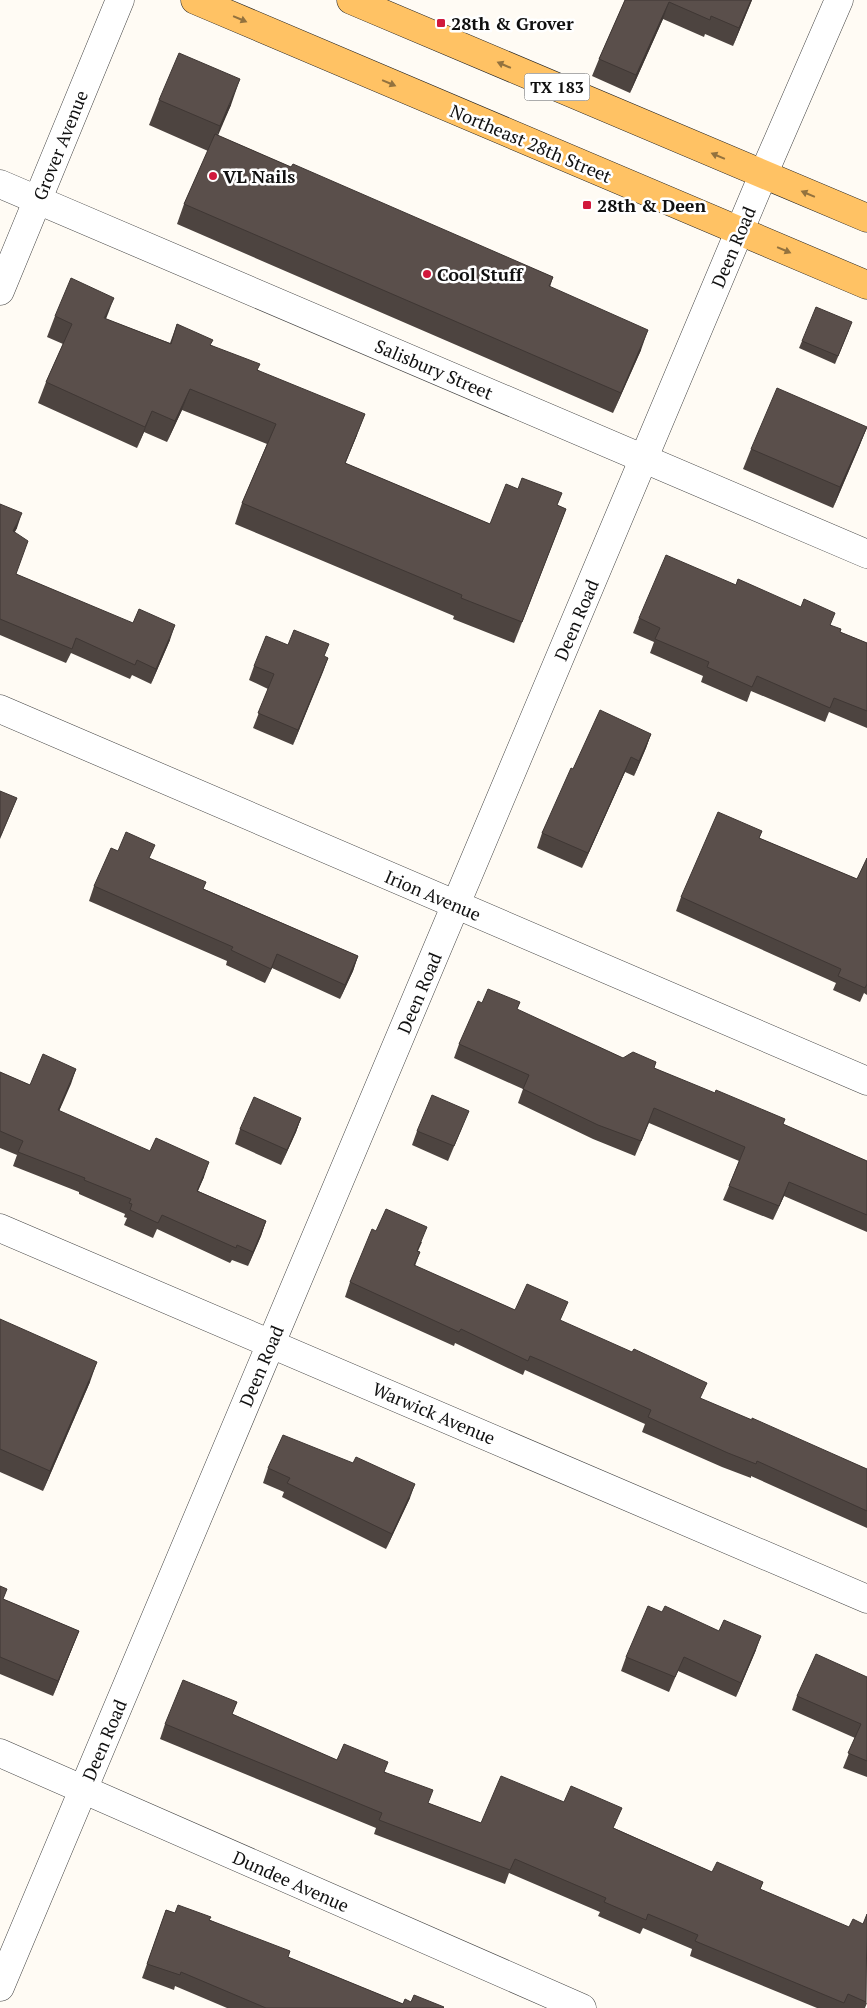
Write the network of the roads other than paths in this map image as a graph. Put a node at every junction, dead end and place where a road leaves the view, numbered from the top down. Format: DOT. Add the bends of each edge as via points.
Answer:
graph roads {
  1 [pos="120,0"];
  2 [pos="195,0"];
  3 [pos="351,0"];
  4 [pos="839,0"];
  5 [pos="763,175"];
  6 [pos="0,184"];
  7 [pos="38,200"];
  8 [pos="867,218"];
  9 [pos="740,231"];
  10 [pos="867,284"];
  11 [pos="0,291"];
  12 [pos="644,459"];
  13 [pos="867,554"];
  14 [pos="0,709"];
  15 [pos="456,905"];
  16 [pos="867,1081"];
  17 [pos="0,1228"];
  18 [pos="271,1344"];
  19 [pos="867,1599"];
  20 [pos="0,1753"];
  21 [pos="83,1790"];
  22 [pos="0,1987"];
  23 [pos="582,2008"];
  1 -- 7 [label="street, Grover Avenue"];
  2 -- 9 [label="main road, Northeast 28th Street, one-way"];
  5 -- 3 [label="main road, TX 183, one-way"];
  4 -- 5 [label="street, Deen Road"];
  8 -- 5 [label="main road, TX 183, one-way"];
  5 -- 9 [label="street, Deen Road"];
  6 -- 7 [label="street, Salisbury Street"];
  7 -- 11 [label="street, Grover Avenue"];
  7 -- 12 [label="street, Salisbury Street"];
  9 -- 10 [label="main road, Northeast 28th Street, one-way"];
  9 -- 12 [label="street, Deen Road"];
  12 -- 13 [label="street, Salisbury Street"];
  12 -- 15 [label="street, Deen Road"];
  14 -- 15 [label="street, Irion Avenue"];
  15 -- 16 [label="street, Irion Avenue"];
  15 -- 18 [label="street, Deen Road"];
  17 -- 18 [label="street, Warwick Avenue"];
  18 -- 19 [label="street, Warwick Avenue"];
  18 -- 21 [label="street, Deen Road"];
  20 -- 21 [label="street, Dundee Avenue"];
  21 -- 22 [label="street, Deen Road"];
  21 -- 23 [label="street, Dundee Avenue"];
}
